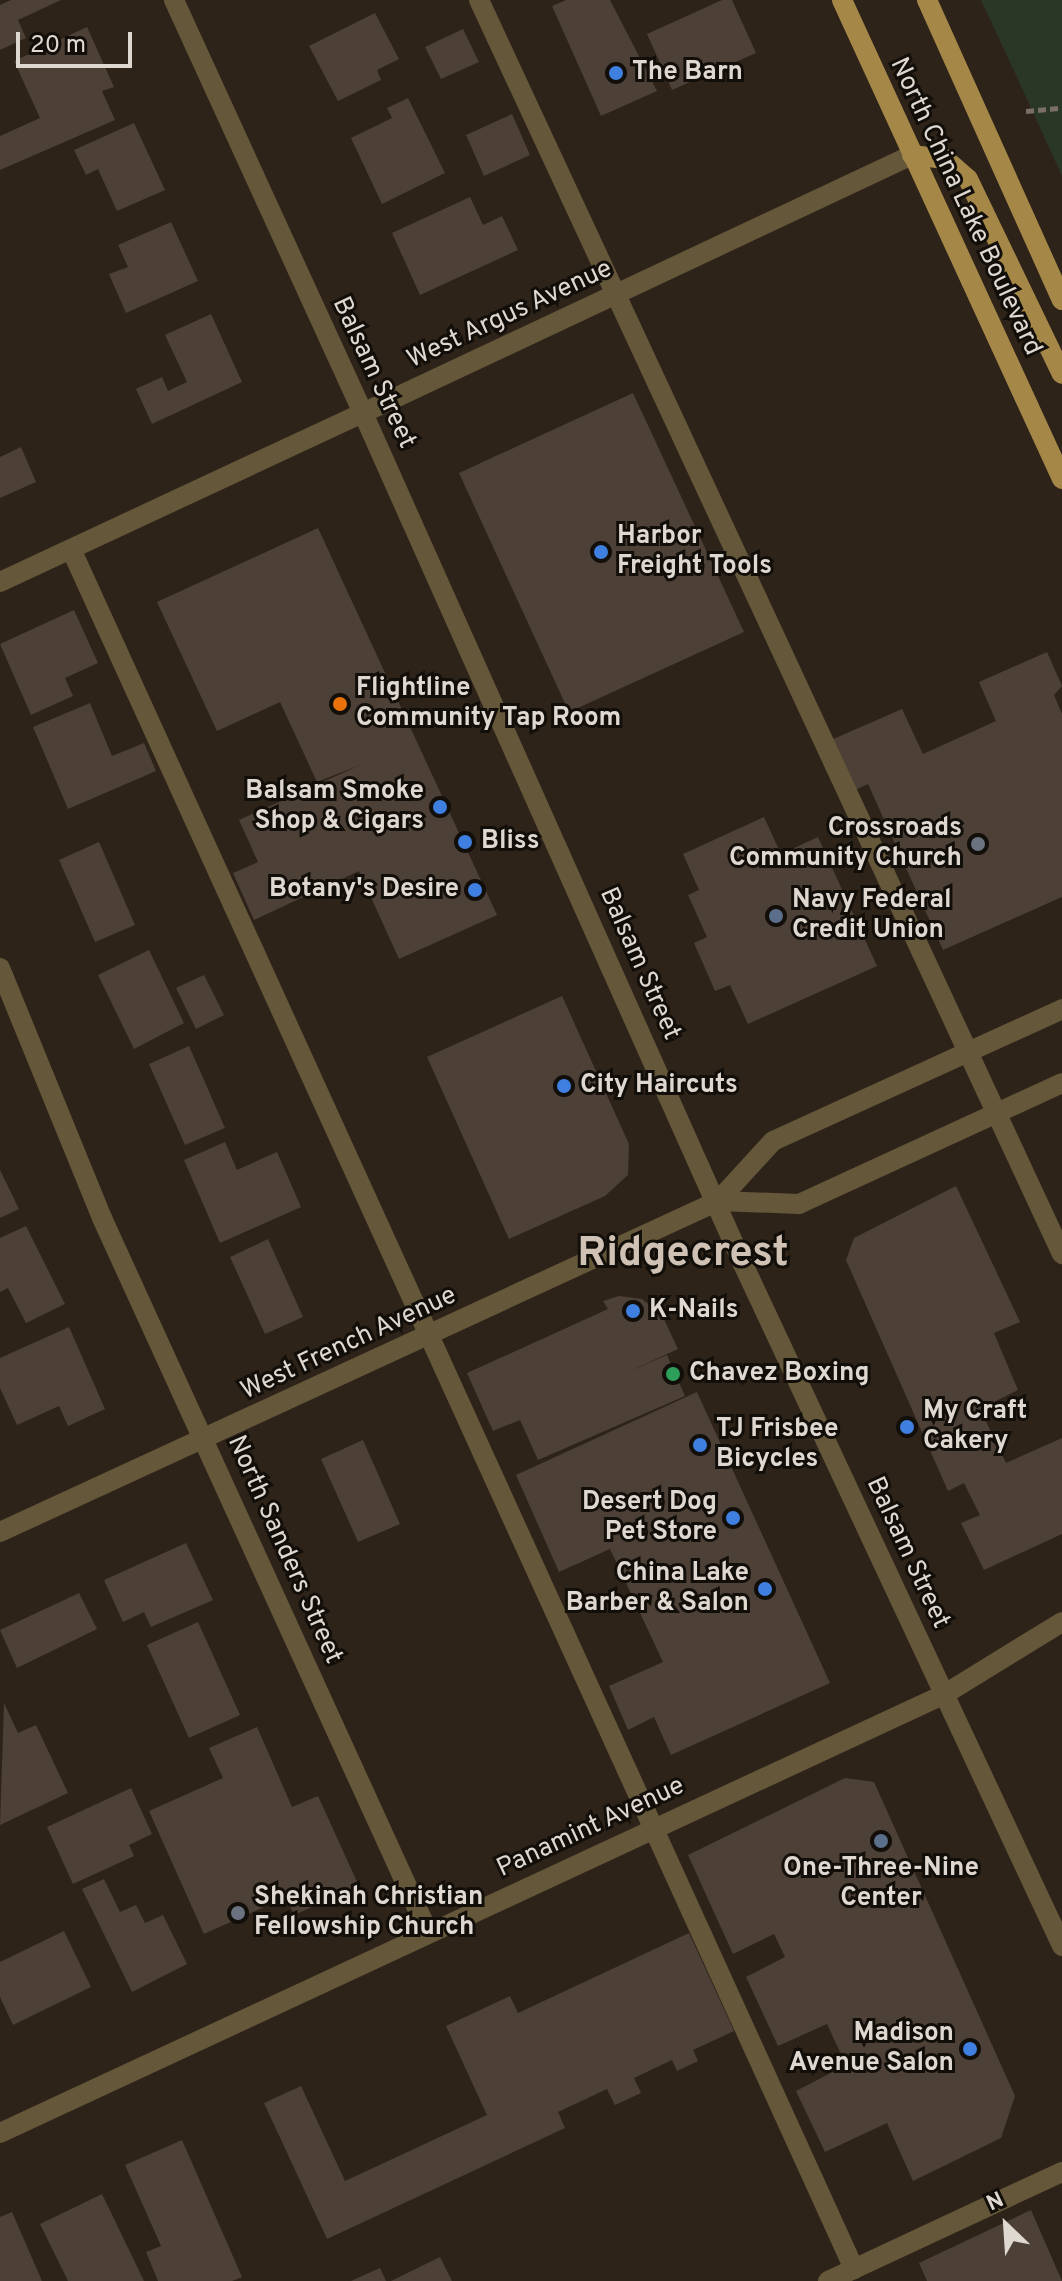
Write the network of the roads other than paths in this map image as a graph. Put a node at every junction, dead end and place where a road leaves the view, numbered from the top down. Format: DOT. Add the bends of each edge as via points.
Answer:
graph roads {
  1 [pos="174,0"];
  2 [pos="479,0"];
  3 [pos="842,0"];
  4 [pos="927,0"];
  5 [pos="912,155"];
  6 [pos="617,294"];
  7 [pos="1062,300"];
  8 [pos="1062,374"];
  9 [pos="363,413"];
  10 [pos="1062,479"];
  11 [pos="71,549"];
  12 [pos="0,582"];
  13 [pos="0,968"];
  14 [pos="1062,1009"];
  15 [pos="966,1052"];
  16 [pos="1062,1084"];
  17 [pos="996,1113"];
  18 [pos="718,1201"];
  19 [pos="1062,1254"];
  20 [pos="431,1334"];
  21 [pos="205,1439"];
  22 [pos="0,1532"];
  23 [pos="1061,1624"];
  24 [pos="945,1694"];
  25 [pos="653,1828"];
  26 [pos="428,1932"];
  27 [pos="1062,1946"];
  28 [pos="0,2133"];
  29 [pos="1062,2172"];
  30 [pos="854,2269"];
  31 [pos="828,2281"];
  1 -- 9 [label="street, Balsam Street"];
  2 -- 6 [label="street"];
  3 -- 5 [label="main road, North China Lake Boulevard"];
  4 -- 7 [label="main road, North China Lake Boulevard"];
  5 -- 6 [label="street, West Argus Avenue"];
  5 -- 8 [label="main road" via="945,159 968,179"];
  5 -- 10 [label="main road, North China Lake Boulevard"];
  6 -- 9 [label="street, West Argus Avenue"];
  6 -- 15 [label="street"];
  9 -- 11 [label="street, West Argus Avenue"];
  9 -- 18 [label="street, Balsam Street"];
  11 -- 12 [label="street, West Argus Avenue"];
  11 -- 20 [label="street"];
  13 -- 21 [label="street, North Sanders Street" via="102,1218"];
  14 -- 15 [label="street, West French Avenue"];
  15 -- 17 [label="street"];
  15 -- 18 [label="street, West French Avenue" via="773,1141"];
  16 -- 17 [label="street, West French Avenue"];
  17 -- 18 [label="street, West French Avenue" via="799,1204"];
  17 -- 19 [label="street"];
  18 -- 20 [label="street, West French Avenue"];
  18 -- 24 [label="street, Balsam Street"];
  20 -- 21 [label="street, West French Avenue"];
  20 -- 25 [label="street"];
  21 -- 22 [label="street, West French Avenue"];
  21 -- 26 [label="street, North Sanders Street"];
  23 -- 24 [label="street, Panamint Avenue"];
  24 -- 25 [label="street, Panamint Avenue"];
  24 -- 27 [label="street, Balsam Street"];
  25 -- 26 [label="street, Panamint Avenue"];
  25 -- 30 [label="street"];
  26 -- 28 [label="street, Panamint Avenue"];
  29 -- 30 [label="street"];
  30 -- 31 [label="street"];
}
